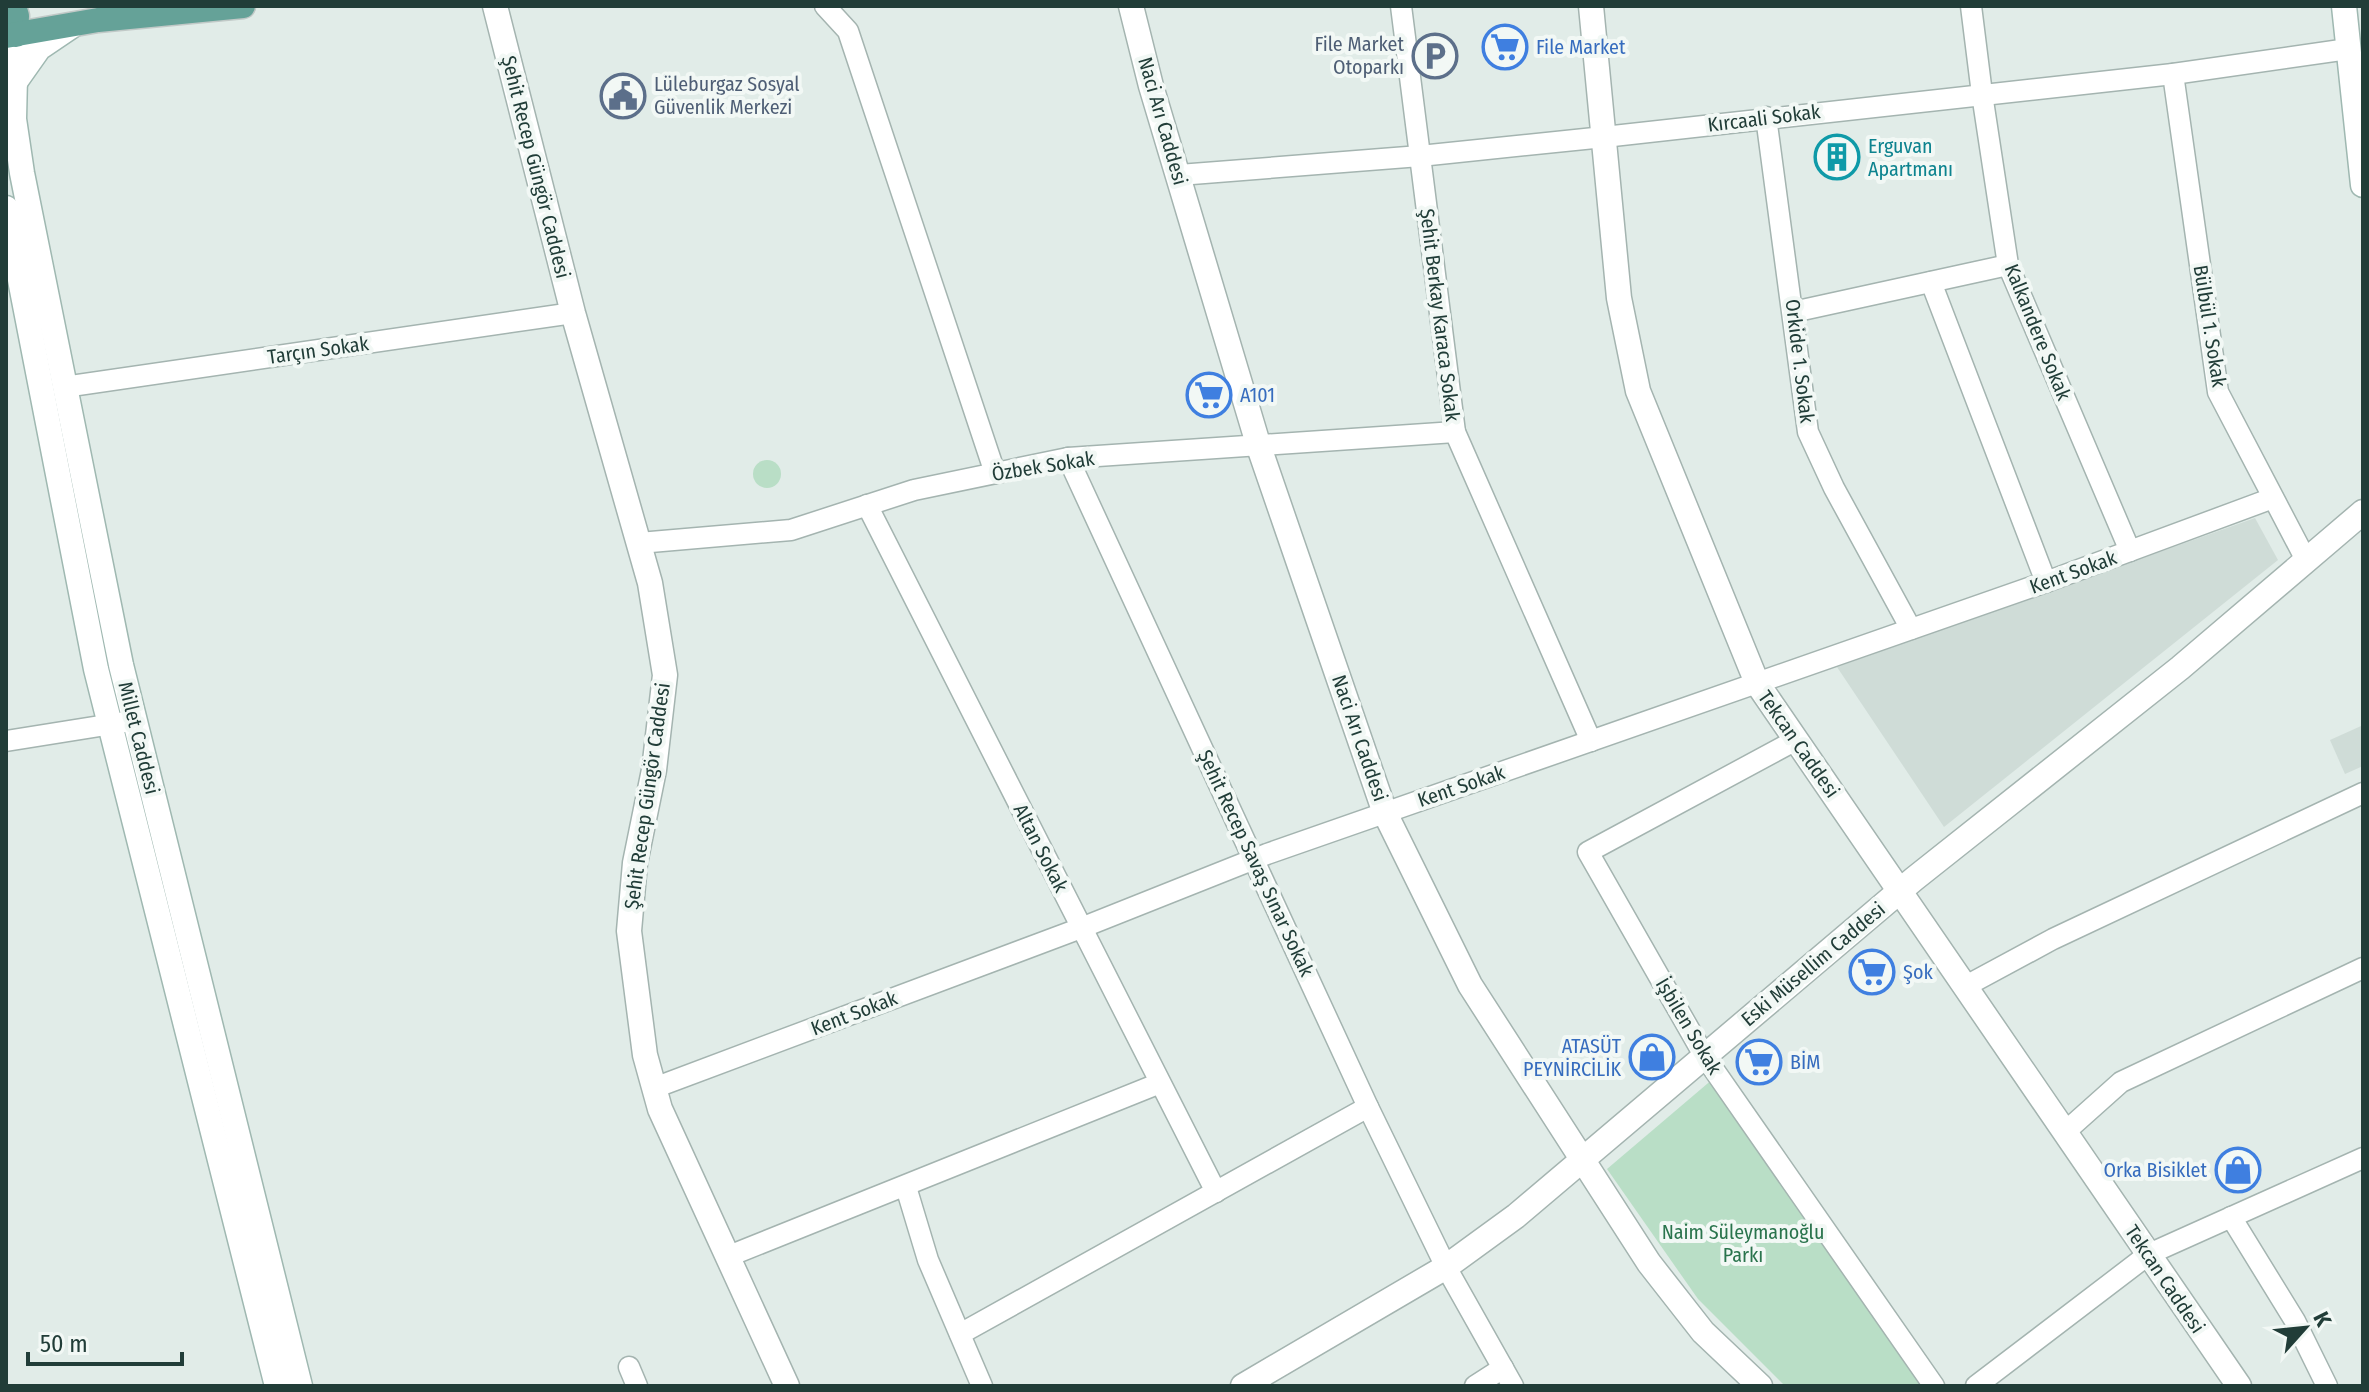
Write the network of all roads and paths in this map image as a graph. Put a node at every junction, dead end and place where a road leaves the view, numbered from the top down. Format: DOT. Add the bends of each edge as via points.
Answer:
graph roads {
  1 [pos="14,6"];
  2 [pos="243,6"];
  3 [pos="495,6"];
  4 [pos="825,6"];
  5 [pos="1131,6"];
  6 [pos="1401,6"];
  7 [pos="1591,6"];
  8 [pos="1971,6"];
  9 [pos="2344,6"];
  10 [pos="73,25"];
  11 [pos="11,36"];
  12 [pos="2356,49"];
  13 [pos="2173,74"];
  14 [pos="14,84"];
  15 [pos="1982,94"];
  16 [pos="1766,117"];
  17 [pos="1604,137"];
  18 [pos="1420,156"];
  19 [pos="1179,175"];
  20 [pos="2363,185"];
  21 [pos="6,208"];
  22 [pos="2008,265"];
  23 [pos="1931,282"];
  24 [pos="1793,312"];
  25 [pos="573,313"];
  26 [pos="64,387"];
  27 [pos="1455,432"];
  28 [pos="1259,447"];
  29 [pos="1068,458"];
  30 [pos="995,473"];
  31 [pos="2273,498"];
  32 [pos="867,505"];
  33 [pos="2363,512"];
  34 [pos="639,543"];
  35 [pos="2130,551"];
  36 [pos="2306,560"];
  37 [pos="2046,582"];
  38 [pos="1911,629"];
  39 [pos="1757,683"];
  40 [pos="135,721"];
  41 [pos="110,724"];
  42 [pos="1796,740"];
  43 [pos="6,741"];
  44 [pos="1591,741"];
  45 [pos="2363,793"];
  46 [pos="1385,813"];
  47 [pos="1255,859"];
  48 [pos="1901,890"];
  49 [pos="1081,928"];
  50 [pos="2363,968"];
  51 [pos="1964,987"];
  52 [pos="1705,1057"];
  53 [pos="1160,1083"];
  54 [pos="654,1088"];
  55 [pos="1368,1107"];
  56 [pos="2065,1132"];
  57 [pos="2363,1158"];
  58 [pos="1582,1159"];
  59 [pos="238,1182"];
  60 [pos="906,1187"];
  61 [pos="1216,1192"];
  62 [pos="2231,1217"];
  63 [pos="2149,1254"];
  64 [pos="729,1256"];
  65 [pos="1446,1267"];
  66 [pos="960,1334"];
  67 [pos="629,1367"];
  68 [pos="1508,1377"];
  69 [pos="277,1386"];
  70 [pos="300,1386"];
  71 [pos="637,1386"];
  72 [pos="787,1386"];
  73 [pos="982,1386"];
  74 [pos="1243,1386"];
  75 [pos="1475,1386"];
  76 [pos="1760,1386"];
  77 [pos="1934,1386"];
  78 [pos="1976,1386"];
  79 [pos="2239,1386"];
  80 [pos="2327,1386"];
  1 -- 11 [label="main road"];
  2 -- 10 [label="main road"];
  3 -- 25 [label="street, Şehit Recep Güngör Caddesi"];
  4 -- 30 [label="street" via="848,31"];
  5 -- 19 [label="street, Naci Arı Caddesi"];
  6 -- 18 [label="street, Şehit Berkay Karaca Sokak"];
  7 -- 17 [label="street, Tekcan Caddesi"];
  8 -- 15 [label="street, Kalkandere Sokak"];
  9 -- 12 [label="street"];
  10 -- 11 [label="main road"];
  10 -- 14 [label="street" via="39,48"];
  11 -- 14 [label="street, Millet Caddesi"];
  12 -- 13 [label="street, Kırcaali Sokak"];
  12 -- 20 [label="street"];
  13 -- 15 [label="street, Kırcaali Sokak"];
  13 -- 31 [label="street, Bülbül 1. Sokak" via="2218,392"];
  14 -- 26 [label="street, Millet Caddesi" via="22,173"];
  15 -- 16 [label="street, Kırcaali Sokak"];
  15 -- 22 [label="street, Kalkandere Sokak"];
  16 -- 17 [label="street, Kırcaali Sokak"];
  16 -- 24 [label="street, Orkide 1. Sokak"];
  17 -- 18 [label="street, Kırcaali Sokak"];
  17 -- 39 [label="street, Tekcan Caddesi" via="1619,298 1638,391"];
  18 -- 19 [label="street, Kırcaali Sokak"];
  18 -- 27 [label="street, Şehit Berkay Karaca Sokak"];
  19 -- 28 [label="street, Naci Arı Caddesi"];
  21 -- 41 [label="street, Millet Caddesi"];
  22 -- 23 [label="street"];
  22 -- 35 [label="street, Kalkandere Sokak"];
  23 -- 24 [label="street"];
  23 -- 37 [label="street"];
  24 -- 38 [label="street, Orkide 1. Sokak" via="1808,432"];
  25 -- 26 [label="street, Tarçın Sokak"];
  25 -- 34 [label="street, Şehit Recep Güngör Caddesi"];
  26 -- 40 [label="street, Millet Caddesi"];
  27 -- 28 [label="street, Özbek Sokak"];
  27 -- 44 [label="street, Şehit Berkay Karaca Sokak"];
  28 -- 29 [label="street, Özbek Sokak"];
  28 -- 46 [label="street, Naci Arı Caddesi"];
  29 -- 30 [label="street, Özbek Sokak"];
  29 -- 47 [label="street, Şehit Recep Savaş Sınar Sokak"];
  30 -- 32 [label="street, Özbek Sokak"];
  31 -- 35 [label="street, Kent Sokak"];
  31 -- 36 [label="street, Bülbül 1. Sokak"];
  32 -- 34 [label="street, Özbek Sokak" via="791,530"];
  32 -- 49 [label="street, Altan Sokak"];
  33 -- 36 [label="street, Eski Müsellim Caddesi"];
  34 -- 54 [label="street, Şehit Recep Güngör Caddesi" via="665,675 629,931"];
  35 -- 37 [label="street, Kent Sokak"];
  36 -- 48 [label="street, Eski Müsellim Caddesi" via="2180,668"];
  37 -- 38 [label="street, Kent Sokak"];
  38 -- 39 [label="street, Kent Sokak"];
  39 -- 42 [label="street, Tekcan Caddesi"];
  39 -- 44 [label="street, Kent Sokak"];
  40 -- 41 [label="street"];
  40 -- 59 [label="street, Millet Caddesi"];
  41 -- 43 [label="street"];
  41 -- 59 [label="street, Millet Caddesi"];
  42 -- 48 [label="street, Tekcan Caddesi"];
  42 -- 52 [label="street, İşbilen Sokak" via="1588,852"];
  44 -- 46 [label="street, Kent Sokak"];
  45 -- 51 [label="street" via="2053,939"];
  46 -- 47 [label="street, Kent Sokak"];
  46 -- 58 [label="street, Naci Arı Caddesi" via="1470,985"];
  47 -- 49 [label="street, Kent Sokak"];
  47 -- 55 [label="street, Şehit Recep Savaş Sınar Sokak"];
  48 -- 51 [label="street, Tekcan Caddesi"];
  48 -- 52 [label="street, Eski Müsellim Caddesi"];
  49 -- 53 [label="street, Altan Sokak"];
  49 -- 54 [label="street, Kent Sokak"];
  50 -- 56 [label="street" via="2121,1082"];
  51 -- 56 [label="street, Tekcan Caddesi"];
  52 -- 58 [label="street, Eski Müsellim Caddesi"];
  52 -- 77 [label="street, İşbilen Sokak"];
  53 -- 60 [label="street"];
  53 -- 61 [label="street, Altan Sokak"];
  54 -- 64 [label="street, Şehit Recep Güngör Caddesi"];
  55 -- 61 [label="street"];
  55 -- 65 [label="street, Şehit Recep Savaş Sınar Sokak"];
  56 -- 63 [label="street, Tekcan Caddesi"];
  57 -- 62 [label="street"];
  58 -- 65 [label="street, Eski Müsellim Caddesi"];
  58 -- 76 [label="street, Naci Arı Caddesi" via="1675,1299"];
  59 -- 69 [label="street, Millet Caddesi"];
  59 -- 70 [label="street, Millet Caddesi"];
  60 -- 64 [label="street"];
  60 -- 66 [label="street" via="928,1260"];
  61 -- 66 [label="street"];
  62 -- 63 [label="street"];
  62 -- 80 [label="street" via="2295,1321"];
  63 -- 78 [label="street"];
  63 -- 79 [label="street, Tekcan Caddesi"];
  64 -- 72 [label="street, Şehit Recep Güngör Caddesi"];
  65 -- 68 [label="street, Şehit Recep Savaş Sınar Sokak"];
  65 -- 74 [label="street, Eski Müsellim Caddesi"];
  66 -- 73 [label="street"];
  67 -- 71 [label="street"];
  68 -- 75 [label="street"];
}
